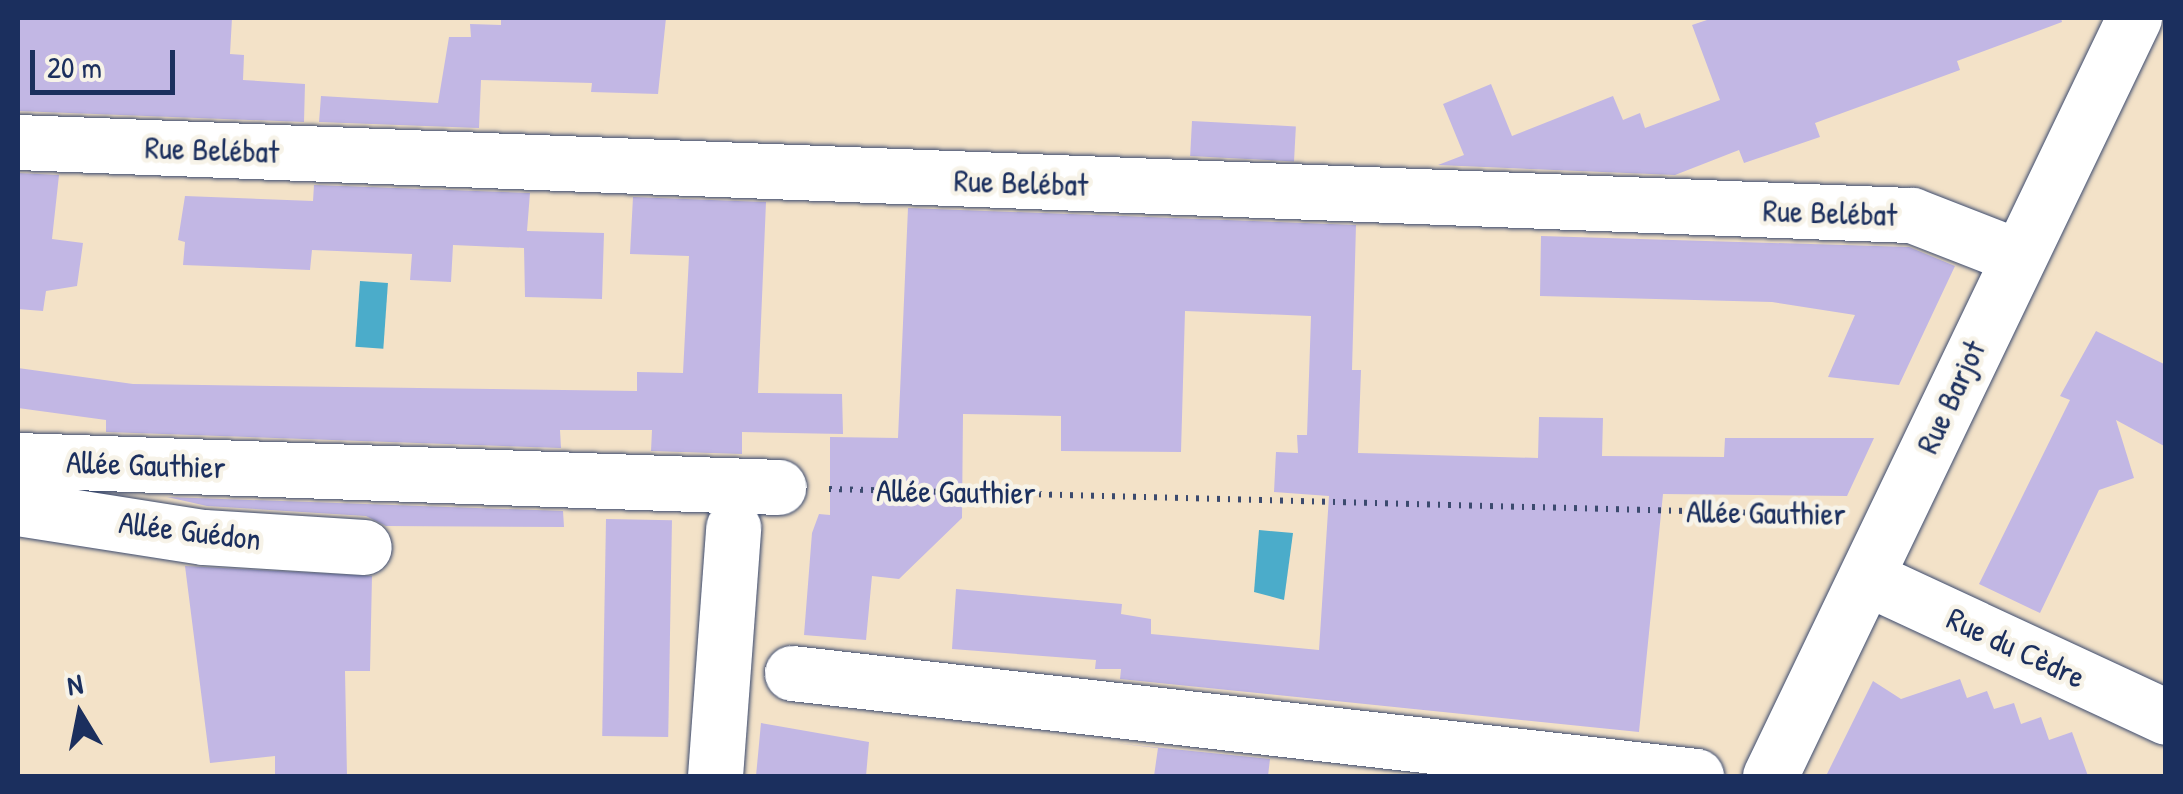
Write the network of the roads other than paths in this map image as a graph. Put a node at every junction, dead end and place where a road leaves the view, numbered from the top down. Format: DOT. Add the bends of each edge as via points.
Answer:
graph roads {
  1 [pos="2134,18"];
  2 [pos="18,142"];
  3 [pos="2017,256"];
  4 [pos="18,460"];
  5 [pos="779,487"];
  6 [pos="18,508"];
  7 [pos="733,528"];
  8 [pos="364,546"];
  9 [pos="1868,578"];
  10 [pos="792,673"];
  11 [pos="2166,718"];
  12 [pos="715,776"];
  13 [pos="1696,776"];
  14 [pos="1770,776"];
  1 -- 3 [label="street, Rue Barjot"];
  2 -- 3 [label="street, Rue Belébat" via="1912,215"];
  3 -- 9 [label="street, Rue Barjot"];
  4 -- 5 [label="street, Allée Gauthier"];
  6 -- 8 [label="street, Allée Guédon" via="204,537"];
  7 -- 12 [label="street"];
  9 -- 11 [label="street, Rue du Cèdre"];
  9 -- 14 [label="street, Rue Barjot"];
  10 -- 13 [label="street"];
}
